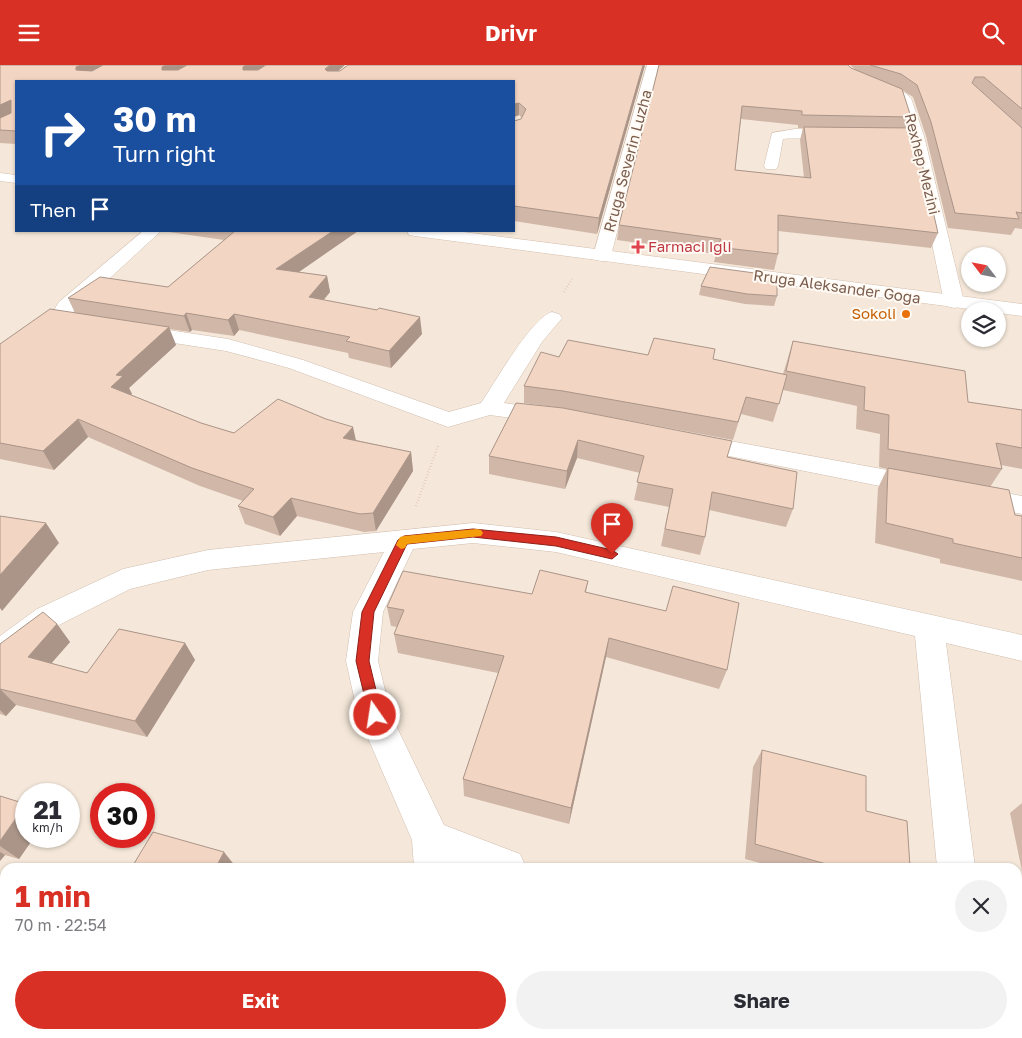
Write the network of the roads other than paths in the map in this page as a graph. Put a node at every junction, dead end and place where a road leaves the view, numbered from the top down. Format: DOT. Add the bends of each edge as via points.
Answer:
graph roads {
  1 [pos="653,65"];
  2 [pos="842,65"];
  3 [pos="851,134"];
  4 [pos="898,135"];
  5 [pos="917,136"];
  6 [pos="770,166"];
  7 [pos="0,177"];
  8 [pos="15,178"];
  9 [pos="152,232"];
  10 [pos="427,232"];
  11 [pos="452,234"];
  12 [pos="602,256"];
  13 [pos="954,302"];
  14 [pos="1022,310"];
  15 [pos="552,318"];
  16 [pos="489,408"];
  17 [pos="572,419"];
  18 [pos="669,438"];
  19 [pos="1022,505"];
  20 [pos="404,540"];
  21 [pos="929,627"];
  22 [pos="1022,647"];
  23 [pos="0,653"];
  24 [pos="432,853"];
  25 [pos="486,863"];
  26 [pos="956,863"];
  1 -- 12 [label="street, Rruga Severin Luzha"];
  2 -- 5 [label="street, Rexhep Mezini" via="850,76 905,98"];
  3 -- 6 [label="street" via="795,133 777,136"];
  4 -- 5 [label="street"];
  5 -- 13 [label="street, Rexhep Mezini"];
  7 -- 8 [label="street"];
  9 -- 16 [label="street" via="66,306 62,313 66,321 228,345 296,364 448,420"];
  10 -- 11 [label="street, Rruga Aleksander Goga"];
  11 -- 12 [label="street, Rruga Aleksander Goga"];
  12 -- 13 [label="street, Rruga Aleksander Goga"];
  13 -- 14 [label="street, Rruga Aleksander Goga"];
  15 -- 16 [label="street" via="534,339"];
  16 -- 17 [label="street"];
  18 -- 19 [label="street"];
  20 -- 21 [label="street" via="473,533 556,541"];
  20 -- 23 [label="street" via="208,560 123,580 48,617"];
  20 -- 24 [label="street" via="368,612 362,661 375,715"];
  21 -- 22 [label="street"];
  21 -- 26 [label="street"];
  24 -- 25 [label="street"];
}
